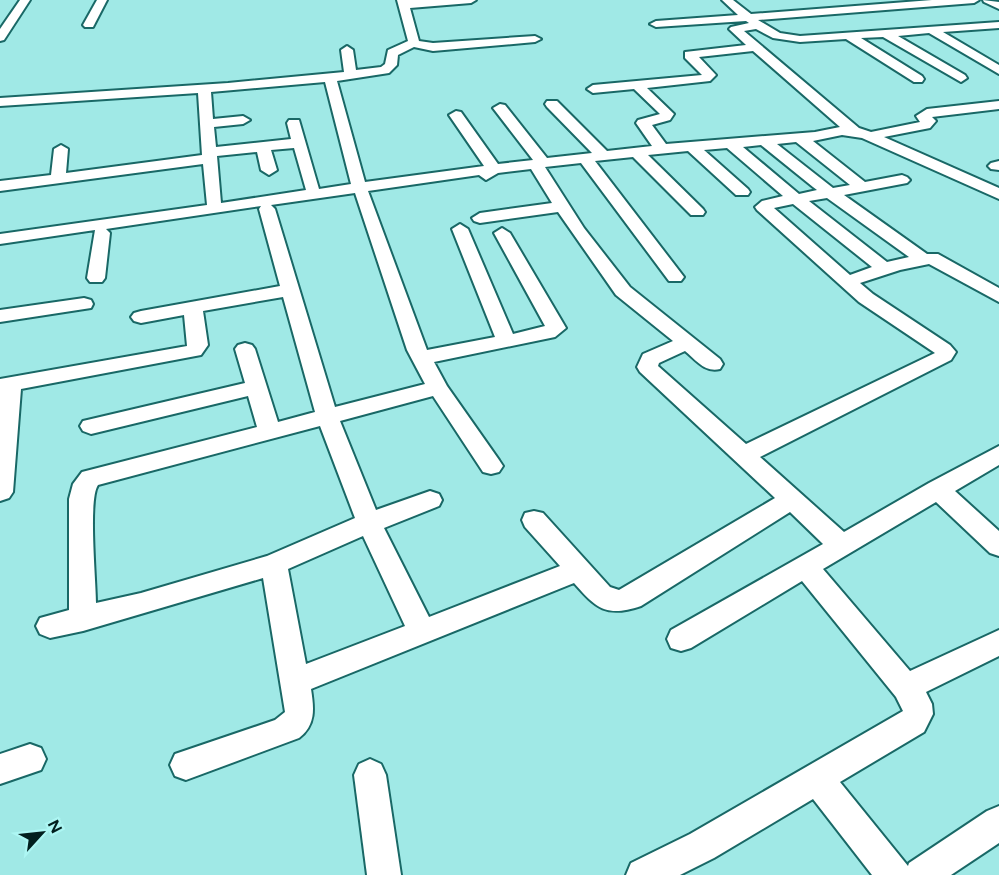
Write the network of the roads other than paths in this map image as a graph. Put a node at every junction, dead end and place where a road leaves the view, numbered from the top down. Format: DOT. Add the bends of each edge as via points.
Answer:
graph roads {
  1 [pos="25,0"];
  2 [pos="102,0"];
  3 [pos="471,0"];
  4 [pos="727,0"];
  5 [pos="974,0"];
  6 [pos="988,0"];
  7 [pos="403,2"];
  8 [pos="999,6"];
  9 [pos="741,22"];
  10 [pos="656,24"];
  11 [pos="89,25"];
  12 [pos="999,25"];
  13 [pos="972,27"];
  14 [pos="931,30"];
  15 [pos="887,34"];
  16 [pos="849,36"];
  17 [pos="990,37"];
  18 [pos="0,38"];
  19 [pos="535,39"];
  20 [pos="414,43"];
  21 [pos="756,47"];
  22 [pos="347,50"];
  23 [pos="999,70"];
  24 [pos="351,76"];
  25 [pos="330,78"];
  26 [pos="961,78"];
  27 [pos="918,79"];
  28 [pos="637,85"];
  29 [pos="0,88"];
  30 [pos="204,89"];
  31 [pos="593,89"];
  32 [pos="5,101"];
  33 [pos="552,104"];
  34 [pos="999,105"];
  35 [pos="500,108"];
  36 [pos="456,115"];
  37 [pos="243,120"];
  38 [pos="294,123"];
  39 [pos="206,124"];
  40 [pos="862,136"];
  41 [pos="799,137"];
  42 [pos="764,140"];
  43 [pos="299,143"];
  44 [pos="730,143"];
  45 [pos="263,146"];
  46 [pos="691,146"];
  47 [pos="61,149"];
  48 [pos="662,149"];
  49 [pos="636,152"];
  50 [pos="209,155"];
  51 [pos="603,156"];
  52 [pos="585,158"];
  53 [pos="539,163"];
  54 [pos="492,166"];
  55 [pos="269,170"];
  56 [pos="58,178"];
  57 [pos="902,180"];
  58 [pos="0,186"];
  59 [pos="861,186"];
  60 [pos="312,188"];
  61 [pos="360,188"];
  62 [pos="742,192"];
  63 [pos="830,192"];
  64 [pos="999,194"];
  65 [pos="796,199"];
  66 [pos="999,200"];
  67 [pos="213,202"];
  68 [pos="562,207"];
  69 [pos="267,209"];
  70 [pos="697,212"];
  71 [pos="128,214"];
  72 [pos="480,218"];
  73 [pos="460,229"];
  74 [pos="102,233"];
  75 [pos="502,233"];
  76 [pos="0,239"];
  77 [pos="0,249"];
  78 [pos="921,258"];
  79 [pos="885,269"];
  80 [pos="675,277"];
  81 [pos="96,278"];
  82 [pos="846,282"];
  83 [pos="290,290"];
  84 [pos="999,296"];
  85 [pos="84,304"];
  86 [pos="193,307"];
  87 [pos="0,316"];
  88 [pos="141,317"];
  89 [pos="506,341"];
  90 [pos="686,343"];
  91 [pos="245,349"];
  92 [pos="421,358"];
  93 [pos="713,364"];
  94 [pos="6,385"];
  95 [pos="256,387"];
  96 [pos="438,388"];
  97 [pos="327,417"];
  98 [pos="91,426"];
  99 [pos="270,432"];
  100 [pos="999,454"];
  101 [pos="742,456"];
  102 [pos="491,466"];
  103 [pos="937,489"];
  104 [pos="1,492"];
  105 [pos="430,500"];
  106 [pos="792,500"];
  107 [pos="534,520"];
  108 [pos="369,523"];
  109 [pos="841,546"];
  110 [pos="999,546"];
  111 [pos="274,564"];
  112 [pos="806,567"];
  113 [pos="578,570"];
  114 [pos="83,619"];
  115 [pos="50,626"];
  116 [pos="422,632"];
  117 [pos="681,639"];
  118 [pos="999,642"];
  119 [pos="295,682"];
  120 [pos="906,688"];
  121 [pos="30,759"];
  122 [pos="186,765"];
  123 [pos="0,769"];
  124 [pos="370,775"];
  125 [pos="817,779"];
  126 [pos="999,823"];
  127 [pos="384,875"];
  128 [pos="643,875"];
  129 [pos="894,875"];
  130 [pos="921,875"];
  1 -- 18 [label="street"];
  2 -- 11 [label="street"];
  3 -- 7 [label="street"];
  4 -- 9 [label="street"];
  5 -- 9 [label="street"];
  6 -- 8 [label="street"];
  7 -- 20 [label="street"];
  9 -- 10 [label="street"];
  9 -- 16 [label="street" via="790,39"];
  9 -- 21 [label="street"];
  12 -- 13 [label="street"];
  13 -- 14 [label="street"];
  13 -- 17 [label="street"];
  14 -- 15 [label="street"];
  14 -- 23 [label="street"];
  15 -- 16 [label="street"];
  15 -- 26 [label="street"];
  16 -- 27 [label="street"];
  19 -- 20 [label="street" via="433,47"];
  20 -- 24 [label="street" via="392,53 391,65 385,70"];
  21 -- 28 [label="street" via="689,55 709,77"];
  21 -- 40 [label="street"];
  22 -- 24 [label="street"];
  24 -- 25 [label="street"];
  25 -- 30 [label="street"];
  25 -- 61 [label="street"];
  28 -- 31 [label="street"];
  28 -- 48 [label="street" via="667,114 643,123"];
  29 -- 32 [label="street" via="12,90"];
  30 -- 32 [label="street"];
  30 -- 39 [label="street"];
  33 -- 51 [label="street"];
  34 -- 40 [label="street" via="927,113 923,116 929,121 925,125"];
  35 -- 53 [label="street"];
  36 -- 54 [label="street"];
  37 -- 39 [label="street"];
  38 -- 43 [label="street"];
  39 -- 50 [label="street"];
  40 -- 41 [label="street"];
  40 -- 64 [label="street"];
  40 -- 66 [label="street"];
  41 -- 42 [label="street"];
  41 -- 59 [label="street"];
  42 -- 44 [label="street"];
  42 -- 63 [label="street"];
  43 -- 45 [label="street"];
  43 -- 60 [label="street"];
  44 -- 46 [label="street"];
  44 -- 65 [label="street"];
  45 -- 50 [label="street"];
  45 -- 55 [label="street"];
  46 -- 48 [label="street"];
  46 -- 62 [label="street"];
  47 -- 56 [label="street"];
  48 -- 49 [label="street"];
  49 -- 51 [label="street"];
  49 -- 70 [label="street"];
  50 -- 56 [label="street"];
  50 -- 67 [label="street"];
  51 -- 52 [label="street"];
  52 -- 53 [label="street"];
  52 -- 80 [label="street"];
  53 -- 54 [label="street"];
  53 -- 68 [label="street"];
  54 -- 61 [label="street" via="492,172 480,177"];
  54 -- 76 [label="street"];
  56 -- 58 [label="street"];
  57 -- 59 [label="street"];
  59 -- 63 [label="street"];
  60 -- 61 [label="street"];
  60 -- 67 [label="street"];
  61 -- 69 [label="street"];
  61 -- 92 [label="street"];
  63 -- 65 [label="street"];
  63 -- 78 [label="street"];
  65 -- 79 [label="street"];
  65 -- 82 [label="street" via="763,207"];
  67 -- 71 [label="street"];
  68 -- 72 [label="street"];
  68 -- 90 [label="street" via="623,291"];
  69 -- 74 [label="street"];
  69 -- 83 [label="street"];
  73 -- 89 [label="street"];
  74 -- 77 [label="street"];
  74 -- 81 [label="street"];
  75 -- 89 [label="street" via="556,328"];
  78 -- 79 [label="street"];
  78 -- 84 [label="street" via="940,261"];
  79 -- 82 [label="street"];
  82 -- 101 [label="street" via="944,349 944,356"];
  83 -- 86 [label="street"];
  83 -- 97 [label="street"];
  85 -- 87 [label="street"];
  86 -- 88 [label="street"];
  86 -- 94 [label="street" via="198,345 194,351"];
  89 -- 92 [label="street"];
  90 -- 93 [label="street"];
  90 -- 101 [label="street" via="650,359 647,367"];
  91 -- 95 [label="street"];
  92 -- 96 [label="street"];
  94 -- 104 [label="street"];
  95 -- 98 [label="street"];
  95 -- 99 [label="street"];
  96 -- 97 [label="street"];
  96 -- 102 [label="street"];
  97 -- 99 [label="street"];
  97 -- 108 [label="street"];
  99 -- 114 [label="street" via="97,476 84,483"];
  100 -- 103 [label="street"];
  101 -- 106 [label="street"];
  103 -- 109 [label="street"];
  103 -- 110 [label="street"];
  105 -- 108 [label="street"];
  106 -- 109 [label="street"];
  106 -- 113 [label="street" via="620,602 610,602"];
  107 -- 113 [label="street"];
  108 -- 111 [label="street"];
  108 -- 116 [label="street"];
  109 -- 112 [label="street"];
  111 -- 114 [label="street"];
  111 -- 119 [label="street"];
  112 -- 117 [label="street"];
  112 -- 120 [label="street"];
  113 -- 116 [label="street"];
  114 -- 115 [label="street"];
  116 -- 119 [label="street"];
  118 -- 120 [label="street"];
  119 -- 122 [label="street" via="300,712 292,727"];
  120 -- 125 [label="street" via="917,704 918,714 913,722"];
  121 -- 123 [label="street"];
  124 -- 127 [label="street"];
  125 -- 128 [label="street" via="702,846"];
  125 -- 129 [label="street"];
  126 -- 130 [label="street"];
}
